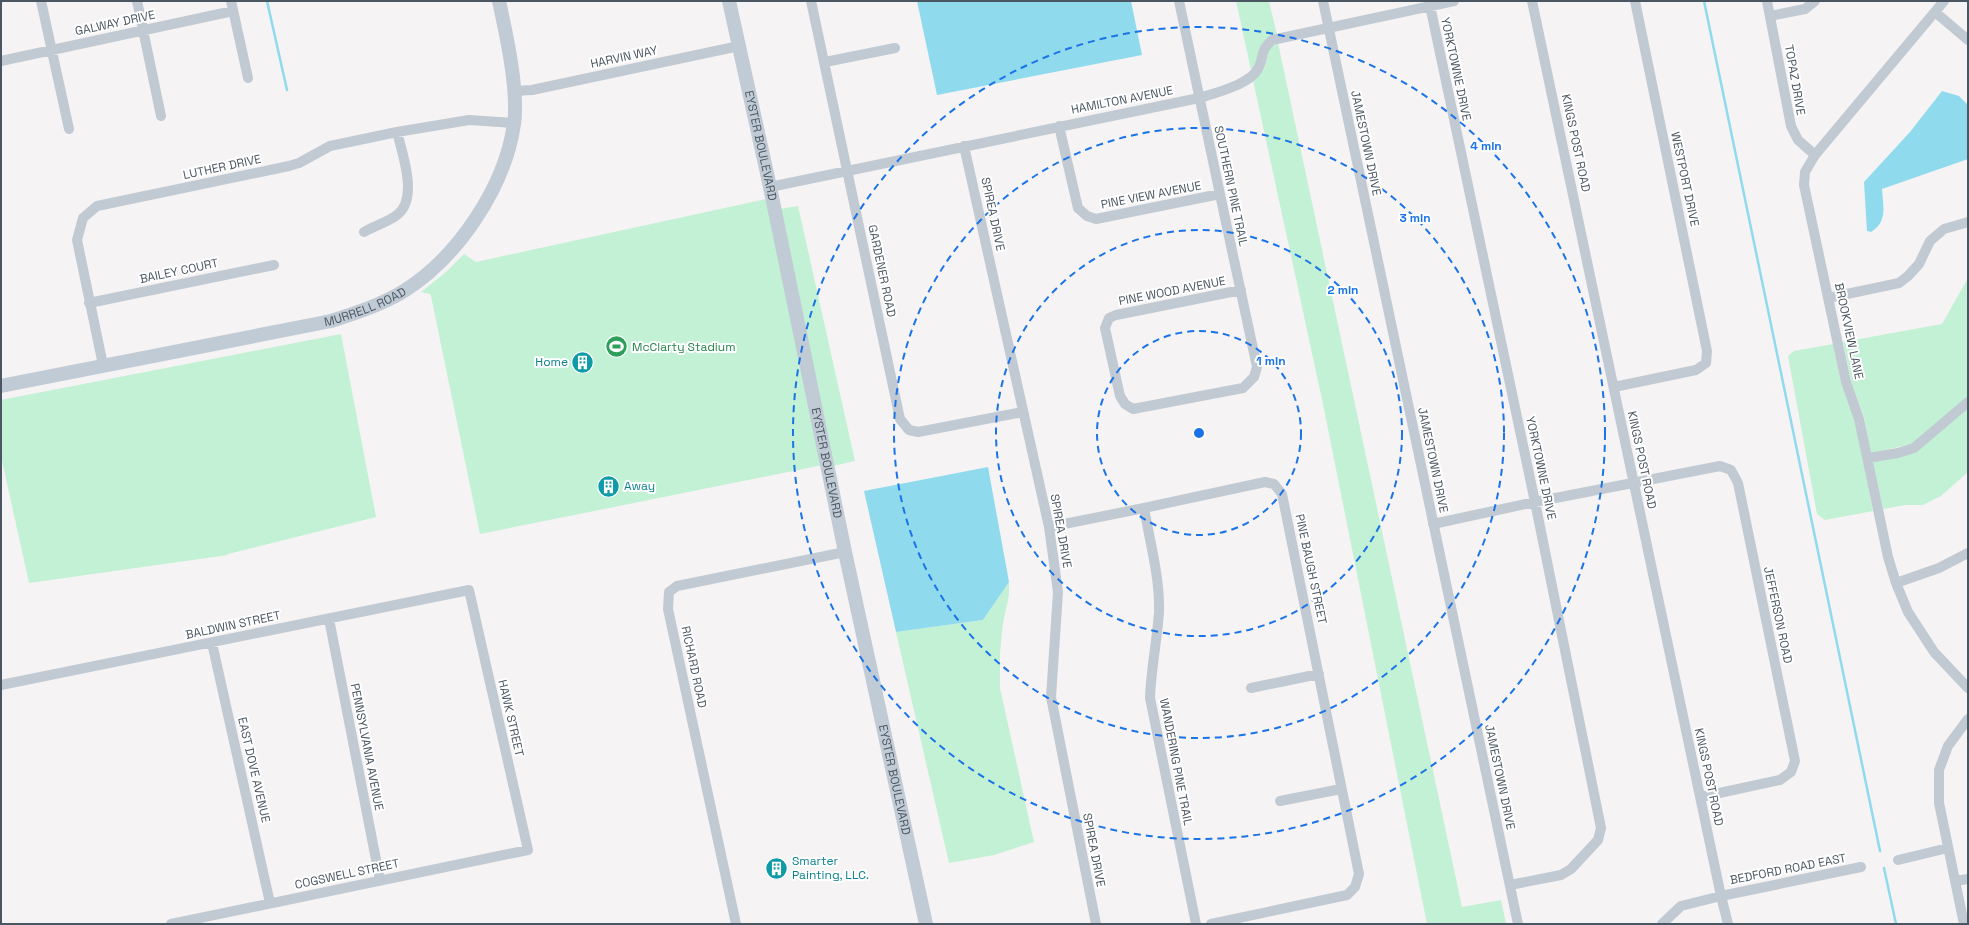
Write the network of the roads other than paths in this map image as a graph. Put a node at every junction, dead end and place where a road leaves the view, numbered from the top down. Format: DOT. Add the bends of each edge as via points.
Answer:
graph roads {
  1 [pos="41,1"];
  2 [pos="137,1"];
  3 [pos="499,1"];
  4 [pos="729,1"];
  5 [pos="811,1"];
  6 [pos="1179,1"];
  7 [pos="1323,1"];
  8 [pos="1454,1"];
  9 [pos="1532,1"];
  10 [pos="1635,1"];
  11 [pos="1767,1"];
  12 [pos="1815,1"];
  13 [pos="1944,1"];
  14 [pos="1429,3"];
  15 [pos="232,6"];
  16 [pos="1935,12"];
  17 [pos="1770,16"];
  18 [pos="1329,28"];
  19 [pos="143,31"];
  20 [pos="1968,40"];
  21 [pos="739,46"];
  22 [pos="895,48"];
  23 [pos="52,50"];
  24 [pos="1,61"];
  25 [pos="824,62"];
  26 [pos="248,78"];
  27 [pos="514,91"];
  28 [pos="1199,98"];
  29 [pos="161,116"];
  30 [pos="515,123"];
  31 [pos="1059,126"];
  32 [pos="70,129"];
  33 [pos="397,132"];
  34 [pos="964,146"];
  35 [pos="1815,155"];
  36 [pos="847,170"];
  37 [pos="770,187"];
  38 [pos="1220,194"];
  39 [pos="1968,222"];
  40 [pos="364,232"];
  41 [pos="274,265"];
  42 [pos="1241,290"];
  43 [pos="1828,298"];
  44 [pos="89,303"];
  45 [pos="104,365"];
  46 [pos="1254,377"];
  47 [pos="1,386"];
  48 [pos="1614,388"];
  49 [pos="1968,402"];
  50 [pos="1023,412"];
  51 [pos="1868,458"];
  52 [pos="1633,482"];
  53 [pos="1535,502"];
  54 [pos="1144,508"];
  55 [pos="1433,524"];
  56 [pos="1049,527"];
  57 [pos="845,552"];
  58 [pos="1968,553"];
  59 [pos="1896,583"];
  60 [pos="469,590"];
  61 [pos="329,619"];
  62 [pos="212,643"];
  63 [pos="1319,674"];
  64 [pos="1,685"];
  65 [pos="1251,688"];
  66 [pos="1968,688"];
  67 [pos="1968,719"];
  68 [pos="1341,789"];
  69 [pos="1700,797"];
  70 [pos="1280,801"];
  71 [pos="1948,848"];
  72 [pos="528,850"];
  73 [pos="1898,860"];
  74 [pos="1861,867"];
  75 [pos="1968,879"];
  76 [pos="380,880"];
  77 [pos="1955,882"];
  78 [pos="1510,886"];
  79 [pos="1721,896"];
  80 [pos="270,903"];
  81 [pos="1240,921"];
  82 [pos="171,924"];
  83 [pos="736,924"];
  84 [pos="926,924"];
  85 [pos="1096,924"];
  86 [pos="1196,924"];
  87 [pos="1210,924"];
  88 [pos="1518,924"];
  89 [pos="1662,924"];
  90 [pos="1728,924"];
  91 [pos="1964,924"];
  1 -- 23 [label="street"];
  2 -- 19 [label="street"];
  3 -- 27 [label="street, MURRELL ROAD"];
  4 -- 21 [label="street, EYSTER BOULEVARD"];
  5 -- 25 [label="street, GARDENER ROAD"];
  6 -- 28 [label="street, SOUTHERN PINE TRAIL"];
  7 -- 18 [label="street, JAMESTOWN DRIVE"];
  8 -- 14 [label="street, HAMILTON AVENUE"];
  9 -- 48 [label="street, KINGS POST ROAD"];
  10 -- 48 [label="street, WESTPORT DRIVE" via="1707,351 1706,363 1696,370"];
  11 -- 17 [label="street, TOPAZ DRIVE"];
  12 -- 17 [label="street" via="1805,9"];
  13 -- 16 [label="street, BROOKVIEW LANE"];
  14 -- 18 [label="street, HAMILTON AVENUE"];
  14 -- 53 [label="street, YORKTOWNE DRIVE"];
  15 -- 19 [label="street, GALWAY DRIVE"];
  15 -- 26 [label="street"];
  16 -- 20 [label="street"];
  16 -- 35 [label="street, BROOKVIEW LANE"];
  17 -- 35 [label="street, TOPAZ DRIVE" via="1791,126 1798,140"];
  18 -- 28 [label="street, HAMILTON AVENUE" via="1272,40 1263,49 1259,69 1247,79 1232,88"];
  18 -- 55 [label="street, JAMESTOWN DRIVE"];
  19 -- 23 [label="street, GALWAY DRIVE"];
  19 -- 29 [label="street"];
  21 -- 27 [label="street, HARVIN WAY" via="532,90"];
  21 -- 37 [label="street, EYSTER BOULEVARD"];
  22 -- 25 [label="street"];
  23 -- 24 [label="street, GALWAY DRIVE"];
  23 -- 32 [label="street"];
  25 -- 36 [label="street, GARDENER ROAD"];
  27 -- 30 [label="street, MURRELL ROAD"];
  28 -- 31 [label="street, HAMILTON AVENUE"];
  28 -- 38 [label="street, SOUTHERN PINE TRAIL"];
  30 -- 33 [label="street, LUTHER DRIVE" via="469,120"];
  30 -- 45 [label="street, MURRELL ROAD" via="503,167 486,202 464,235 440,261 404,291 368,309 331,321"];
  31 -- 34 [label="street, HAMILTON AVENUE"];
  31 -- 38 [label="street, PINE VIEW AVENUE" via="1078,208 1096,220"];
  33 -- 40 [label="street" via="409,186 406,203 398,214"];
  33 -- 44 [label="street, LUTHER DRIVE" via="330,146 300,163 289,166 97,206 83,218 77,240"];
  34 -- 36 [label="street, HAMILTON AVENUE"];
  34 -- 50 [label="street, SPIREA DRIVE"];
  35 -- 43 [label="street, BROOKVIEW LANE" via="1805,172 1804,185"];
  36 -- 37 [label="street, HAMILTON AVENUE"];
  36 -- 50 [label="street, GARDENER ROAD" via="900,419 909,430 918,432"];
  37 -- 57 [label="street, EYSTER BOULEVARD"];
  38 -- 42 [label="street, SOUTHERN PINE TRAIL"];
  39 -- 43 [label="street" via="1944,229 1930,241 1919,264 1898,283"];
  41 -- 44 [label="street, BAILEY COURT"];
  42 -- 46 [label="street, SOUTHERN PINE TRAIL" via="1257,367"];
  42 -- 46 [label="street, PINE WOOD AVENUE" via="1116,315 1109,318 1105,328 1120,396 1125,404 1133,408 1243,388"];
  43 -- 51 [label="street, BROOKVIEW LANE" via="1846,382 1859,419"];
  44 -- 45 [label="street, LUTHER DRIVE"];
  45 -- 47 [label="street, MURRELL ROAD"];
  48 -- 52 [label="street, KINGS POST ROAD"];
  49 -- 51 [label="street" via="1914,448"];
  50 -- 56 [label="street, SPIREA DRIVE"];
  51 -- 59 [label="street, BROOKVIEW LANE" via="1888,557"];
  52 -- 53 [label="street, JEFFERSON ROAD"];
  52 -- 69 [label="street, KINGS POST ROAD"];
  52 -- 69 [label="street, JEFFERSON ROAD" via="1720,466 1731,470 1738,482 1795,761 1791,772 1780,780"];
  53 -- 55 [label="street, JEFFERSON ROAD"];
  53 -- 78 [label="street, YORKTOWNE DRIVE" via="1601,828 1598,840 1561,875"];
  54 -- 56 [label="street, PINE BAUGH STREET"];
  54 -- 63 [label="street, PINE BAUGH STREET" via="1265,482 1274,484 1282,494"];
  54 -- 86 [label="street, WANDERING PINE TRAIL" via="1158,585 1159,612 1150,698"];
  55 -- 78 [label="street, JAMESTOWN DRIVE"];
  56 -- 85 [label="street, SPIREA DRIVE" via="1058,592 1051,697"];
  57 -- 83 [label="street, RICHARD ROAD" via="677,586 669,592 668,609"];
  57 -- 84 [label="street, EYSTER BOULEVARD"];
  58 -- 59 [label="street" via="1939,568"];
  59 -- 66 [label="street, BROOKVIEW LANE" via="1908,612 1934,652"];
  60 -- 61 [label="street, BALDWIN STREET"];
  60 -- 72 [label="street, HAWK STREET"];
  61 -- 62 [label="street, BALDWIN STREET"];
  61 -- 76 [label="street, PENNSYLVANIA AVENUE"];
  62 -- 64 [label="street, BALDWIN STREET"];
  62 -- 80 [label="street, EAST DOVE AVENUE"];
  63 -- 65 [label="street"];
  63 -- 68 [label="street, PINE BAUGH STREET"];
  67 -- 71 [label="street" via="1948,746 1939,770 1939,802"];
  68 -- 70 [label="street"];
  68 -- 81 [label="street, PINE BAUGH STREET" via="1359,874 1355,887 1347,895"];
  69 -- 79 [label="street, KINGS POST ROAD"];
  71 -- 73 [label="street"];
  71 -- 77 [label="street"];
  72 -- 76 [label="street, COGSWELL STREET"];
  74 -- 79 [label="street, BEDFORD ROAD EAST"];
  75 -- 77 [label="street"];
  76 -- 80 [label="street, COGSWELL STREET"];
  77 -- 91 [label="street"];
  78 -- 88 [label="street, JAMESTOWN DRIVE"];
  79 -- 89 [label="street, BEDFORD ROAD EAST" via="1681,906"];
  79 -- 90 [label="street, KINGS POST ROAD"];
  80 -- 82 [label="street, COGSWELL STREET"];
  81 -- 87 [label="street"];
}
